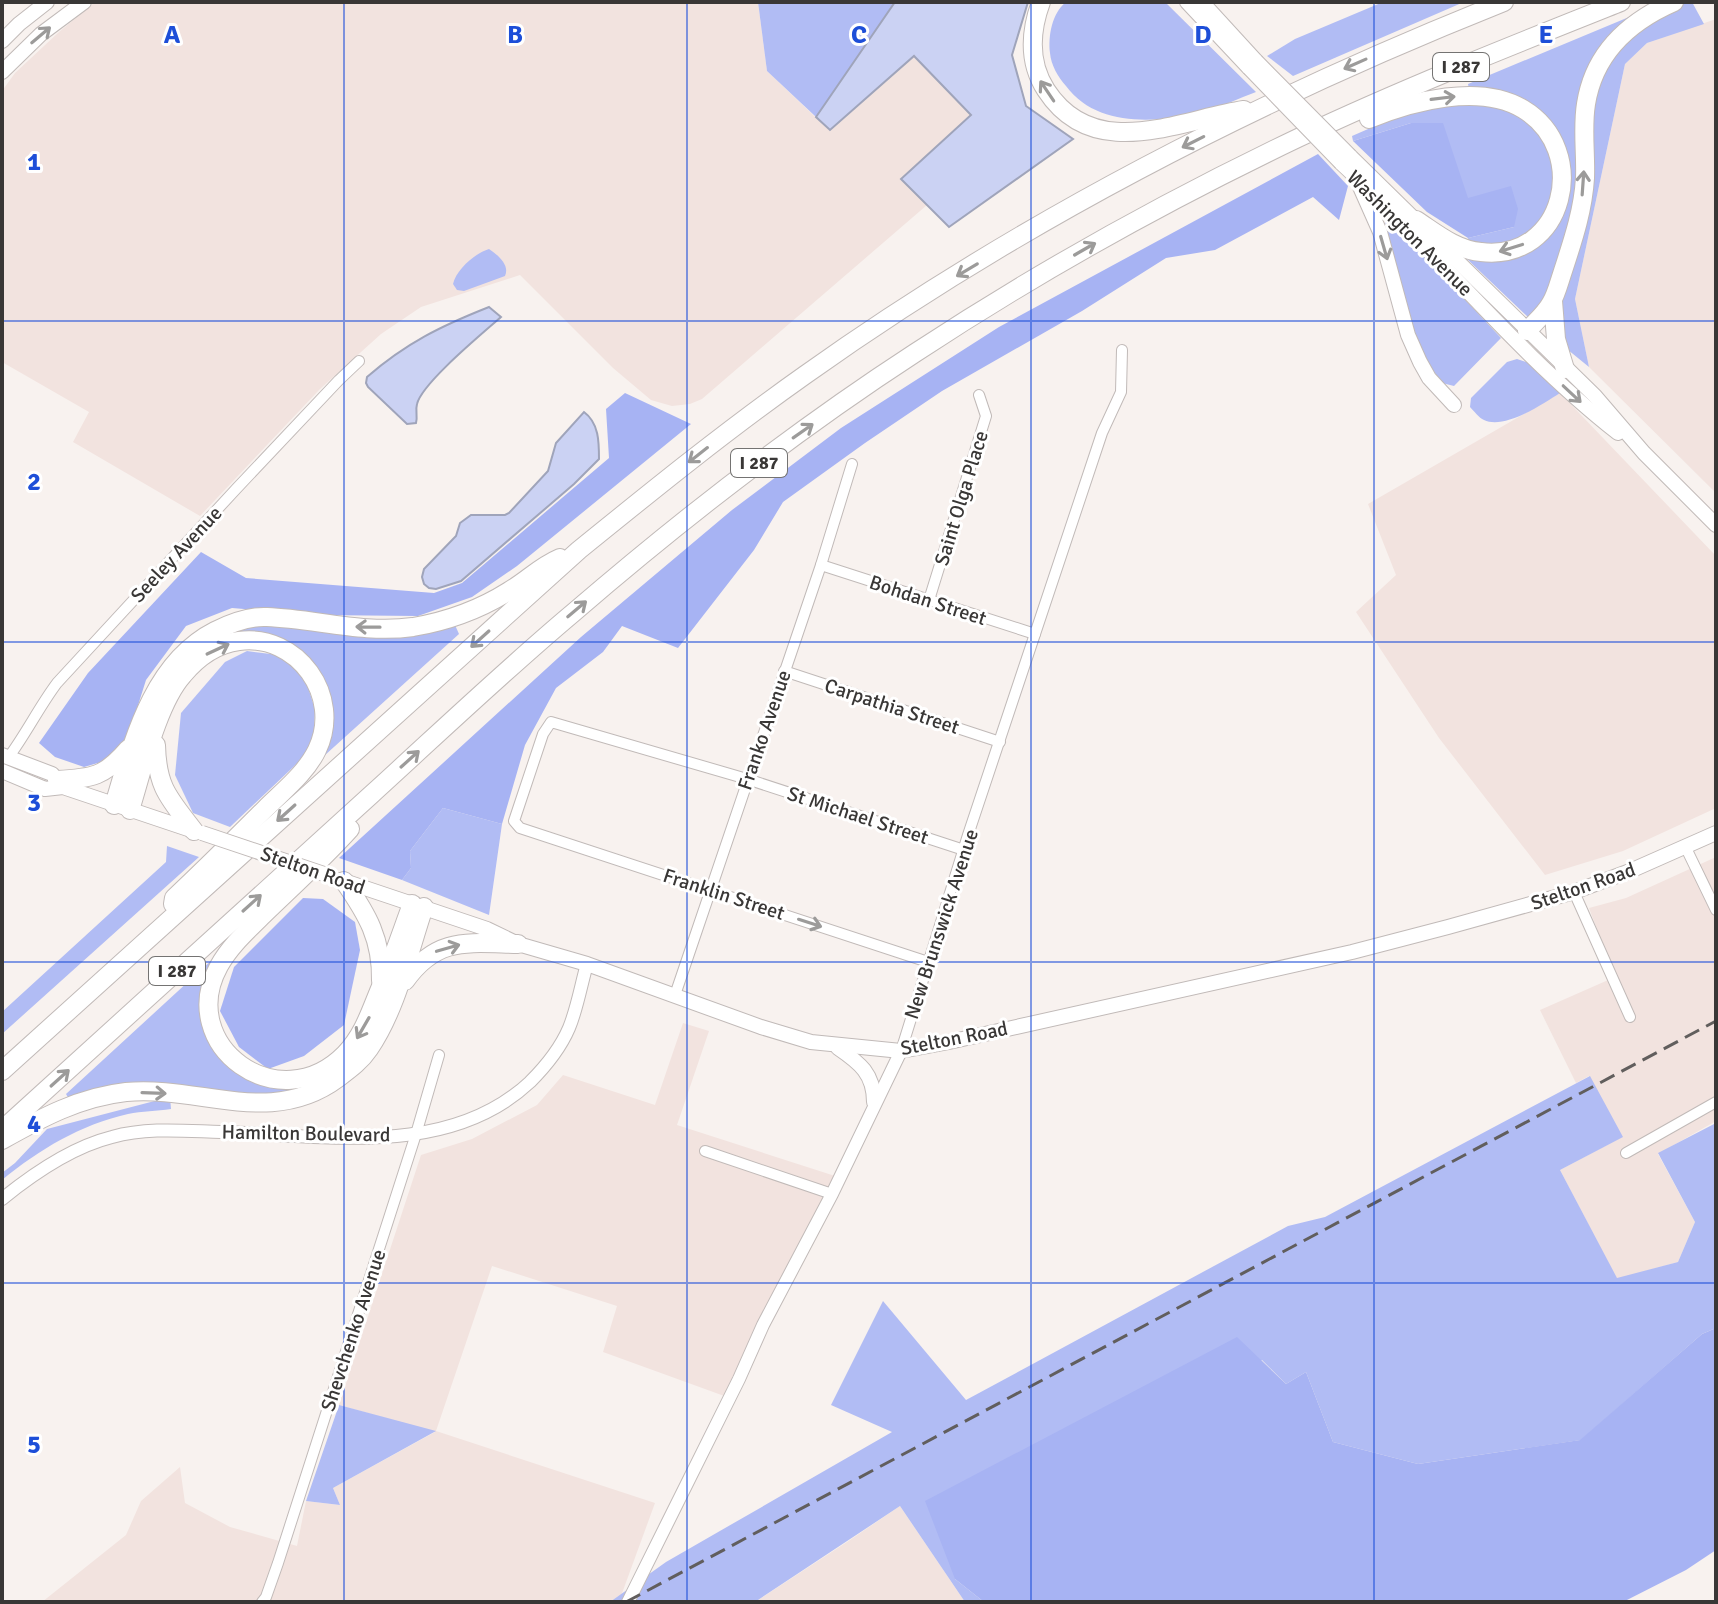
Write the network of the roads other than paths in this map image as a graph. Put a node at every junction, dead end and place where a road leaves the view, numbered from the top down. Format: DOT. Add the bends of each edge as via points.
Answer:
graph roads {
  1 [pos="47,2"];
  2 [pos="84,2"];
  3 [pos="1041,2"];
  4 [pos="1187,2"];
  5 [pos="1202,2"];
  6 [pos="1504,2"];
  7 [pos="1621,2"];
  8 [pos="1674,2"];
  9 [pos="2,41"];
  10 [pos="1252,65"];
  11 [pos="2,72"];
  12 [pos="1263,107"];
  13 [pos="1302,136"];
  14 [pos="1345,159"];
  15 [pos="1355,176"];
  16 [pos="1416,220"];
  17 [pos="1553,301"];
  18 [pos="1527,331"];
  19 [pos="1122,350"];
  20 [pos="359,361"];
  21 [pos="1565,369"];
  22 [pos="979,395"];
  23 [pos="1454,405"];
  24 [pos="1644,453"];
  25 [pos="852,464"];
  26 [pos="1716,525"];
  27 [pos="579,550"];
  28 [pos="821,565"];
  29 [pos="929,600"];
  30 [pos="1035,634"];
  31 [pos="784,671"];
  32 [pos="157,727"];
  33 [pos="135,741"];
  34 [pos="1000,742"];
  35 [pos="4,761"];
  36 [pos="747,779"];
  37 [pos="60,784"];
  38 [pos="122,807"];
  39 [pos="353,811"];
  40 [pos="520,828"];
  41 [pos="198,832"];
  42 [pos="1716,833"];
  43 [pos="1685,846"];
  44 [pos="964,850"];
  45 [pos="337,878"];
  46 [pos="710,889"];
  47 [pos="1574,892"];
  48 [pos="418,906"];
  49 [pos="1716,910"];
  50 [pos="167,921"];
  51 [pos="518,944"];
  52 [pos="928,962"];
  53 [pos="587,964"];
  54 [pos="388,989"];
  55 [pos="675,995"];
  56 [pos="1630,1017"];
  57 [pos="834,1045"];
  58 [pos="901,1051"];
  59 [pos="439,1055"];
  60 [pos="2,1071"];
  61 [pos="874,1102"];
  62 [pos="1715,1104"];
  63 [pos="2,1130"];
  64 [pos="416,1134"];
  65 [pos="2,1140"];
  66 [pos="705,1151"];
  67 [pos="1626,1153"];
  68 [pos="832,1194"];
  69 [pos="2,1199"];
  70 [pos="262,1602"];
  71 [pos="628,1602"];
  1 -- 9 [label="main road"];
  11 -- 2 [label="main road, one-way"];
  12 -- 3 [label="highway, one-way" via="1148,131 1111,131 1077,121 1051,98 1034,64 1033,31"];
  4 -- 10 [label="main road, Washington Avenue"];
  5 -- 10 [label="main road, Washington Avenue"];
  6 -- 12 [label="highway, I 287, one-way"];
  7 -- 13 [label="highway, I 287"];
  17 -- 8 [label="highway, one-way" via="1582,204 1585,106 1599,63 1629,28"];
  10 -- 14 [label="main road, Washington Avenue, bridge"];
  12 -- 27 [label="highway, I 287, one-way" via="1095,193 930,292 805,375"];
  13 -- 16 [label="highway, one-way" via="1342,130 1432,99 1465,96 1509,102 1545,127 1561,162 1562,188 1552,218 1531,240 1510,250 1480,252 1459,246"];
  39 -- 13 [label="highway, I 287, one-way" via="611,580 816,421 1067,259"];
  14 -- 15 [label="main road, Washington Avenue"];
  14 -- 16 [label="main road, Washington Avenue"];
  15 -- 23 [label="main road, one-way" via="1380,232 1408,335 1429,378"];
  15 -- 24 [label="main road, Washington Avenue, one-way" via="1530,355"];
  16 -- 18 [label="main road, Washington Avenue"];
  17 -- 18 [label="highway"];
  17 -- 21 [label="highway"];
  18 -- 21 [label="main road, Washington Avenue"];
  19 -- 30 [label="street, New Brunswick Avenue" via="1121,392 1102,433"];
  20 -- 35 [label="street, Seeley Avenue" via="57,683"];
  21 -- 24 [label="main road, Washington Avenue"];
  22 -- 29 [label="street, Saint Olga Place" via="986,416"];
  24 -- 26 [label="main road, Washington Avenue"];
  25 -- 28 [label="street, Franko Avenue"];
  27 -- 33 [label="highway, one-way" via="543,566 481,608 410,627 363,628 264,617 234,621 200,639 176,661 156,689"];
  27 -- 50 [label="highway, I 287, one-way"];
  28 -- 29 [label="street, Bohdan Street"];
  28 -- 31 [label="street, Franko Avenue"];
  29 -- 30 [label="street, Bohdan Street"];
  30 -- 34 [label="street, New Brunswick Avenue"];
  31 -- 34 [label="street, Carpathia Street"];
  31 -- 36 [label="street, Franko Avenue"];
  32 -- 38 [label="highway"];
  32 -- 41 [label="highway" via="160,783"];
  32 -- 50 [label="highway, one-way" via="169,696 189,668 213,649 242,640 272,643 298,659 321,691 325,715 321,740 307,766 174,898"];
  33 -- 37 [label="highway" via="100,774"];
  33 -- 38 [label="highway"];
  34 -- 44 [label="street, New Brunswick Avenue"];
  35 -- 37 [label="main road, Stelton Road" via="52,774"];
  36 -- 40 [label="street, St Michael Street" via="551,722 514,821"];
  36 -- 44 [label="street, St Michael Street"];
  36 -- 46 [label="street, Franko Avenue"];
  37 -- 38 [label="main road, Stelton Road"];
  38 -- 41 [label="main road, Stelton Road"];
  54 -- 39 [label="highway, one-way" via="356,1041 335,1063 292,1080 240,1066 221,1045 212,1022 209,994 219,966 243,935 350,830"];
  63 -- 39 [label="highway, I 287, one-way"];
  40 -- 46 [label="street, Franklin Street"];
  41 -- 45 [label="main road, Stelton Road, bridge"];
  42 -- 43 [label="main road, Stelton Road"];
  43 -- 47 [label="main road, Stelton Road"];
  43 -- 49 [label="street"];
  44 -- 52 [label="street, New Brunswick Avenue"];
  45 -- 48 [label="main road, Stelton Road"];
  45 -- 54 [label="highway" via="371,924"];
  46 -- 52 [label="street, Franklin Street, one-way"];
  46 -- 55 [label="street, Franko Avenue"];
  47 -- 56 [label="street"];
  47 -- 58 [label="main road, Stelton Road" via="1352,952"];
  48 -- 51 [label="main road, Stelton Road"];
  48 -- 54 [label="highway"];
  50 -- 60 [label="highway, I 287"];
  51 -- 53 [label="main road, Stelton Road"];
  54 -- 51 [label="highway, one-way" via="443,948"];
  52 -- 58 [label="street, New Brunswick Avenue"];
  53 -- 55 [label="main road, Stelton Road"];
  53 -- 64 [label="street, Hamilton Boulevard" via="569,1027 537,1075 478,1117"];
  65 -- 54 [label="highway, one-way" via="78,1103 127,1092 253,1104 288,1101 319,1090 369,1050 384,1023"];
  55 -- 57 [label="main road, Stelton Road" via="761,1027"];
  57 -- 58 [label="main road, Stelton Road"];
  57 -- 61 [label="main road" via="870,1077"];
  58 -- 61 [label="street, New Brunswick Avenue"];
  59 -- 64 [label="street, Shevchenko Avenue"];
  61 -- 68 [label="street, New Brunswick Avenue"];
  62 -- 67 [label="street"];
  64 -- 69 [label="street, Hamilton Boulevard" via="338,1138 158,1130 113,1136 47,1167"];
  64 -- 70 [label="street, Shevchenko Avenue"];
  66 -- 68 [label="street"];
  68 -- 71 [label="street, New Brunswick Avenue"];
}
